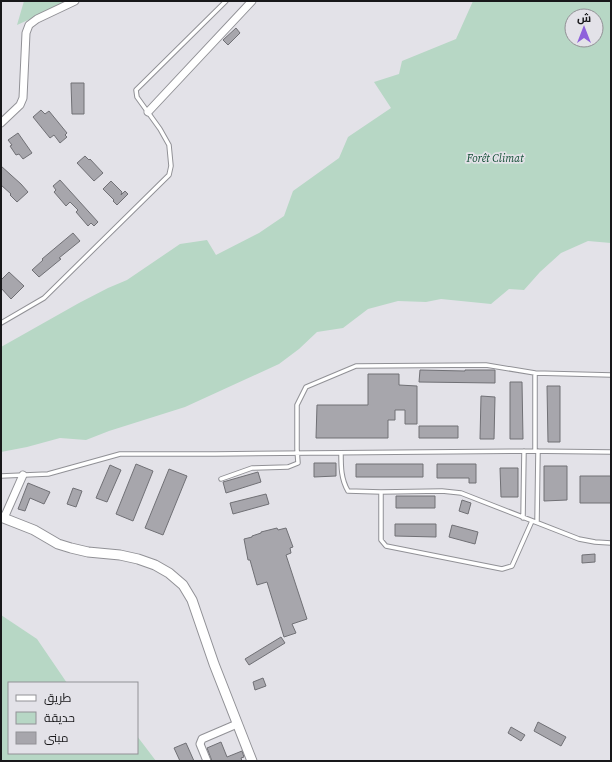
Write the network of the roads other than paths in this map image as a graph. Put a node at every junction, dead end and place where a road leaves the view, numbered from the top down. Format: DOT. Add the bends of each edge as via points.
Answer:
graph roads {
  1 [pos="75,1"];
  2 [pos="226,1"];
  3 [pos="252,1"];
  4 [pos="148,112"];
  5 [pos="1,123"];
  6 [pos="1,323"];
  7 [pos="535,373"];
  8 [pos="611,375"];
  9 [pos="524,451"];
  10 [pos="536,452"];
  11 [pos="611,452"];
  12 [pos="297,453"];
  13 [pos="341,453"];
  14 [pos="1,476"];
  15 [pos="23,476"];
  16 [pos="220,480"];
  17 [pos="381,492"];
  18 [pos="3,518"];
  19 [pos="523,518"];
  20 [pos="532,521"];
  21 [pos="537,522"];
  22 [pos="611,543"];
  23 [pos="237,724"];
  24 [pos="207,761"];
  25 [pos="252,761"];
  1 -- 5 [label="street" via="29,25 26,33 23,98 20,105"];
  2 -- 4 [label="lane" via="136,90 137,97"];
  3 -- 4 [label="street"];
  4 -- 6 [label="lane" via="170,145 169,176 44,298"];
  7 -- 8 [label="lane"];
  7 -- 10 [label="lane"];
  7 -- 12 [label="lane" via="486,365 356,366 306,387 297,405"];
  9 -- 10 [label="lane"];
  9 -- 13 [label="lane"];
  9 -- 19 [label="lane"];
  10 -- 11 [label="lane"];
  10 -- 21 [label="lane"];
  12 -- 13 [label="lane"];
  12 -- 15 [label="lane" via="120,454 48,474"];
  12 -- 16 [label="lane" via="298,463 288,467 252,468"];
  13 -- 17 [label="lane" via="342,477 348,491"];
  14 -- 15 [label="lane"];
  15 -- 18 [label="street"];
  17 -- 19 [label="lane" via="461,492"];
  17 -- 20 [label="lane" via="381,540 386,546 502,570 512,566"];
  18 -- 23 [label="main road" via="34,530 58,544 88,552 138,559 170,573 183,585 192,600"];
  19 -- 20 [label="lane"];
  20 -- 21 [label="lane"];
  21 -- 22 [label="lane" via="579,539"];
  23 -- 24 [label="street" via="202,739 200,744"];
  23 -- 25 [label="main road"];
}
